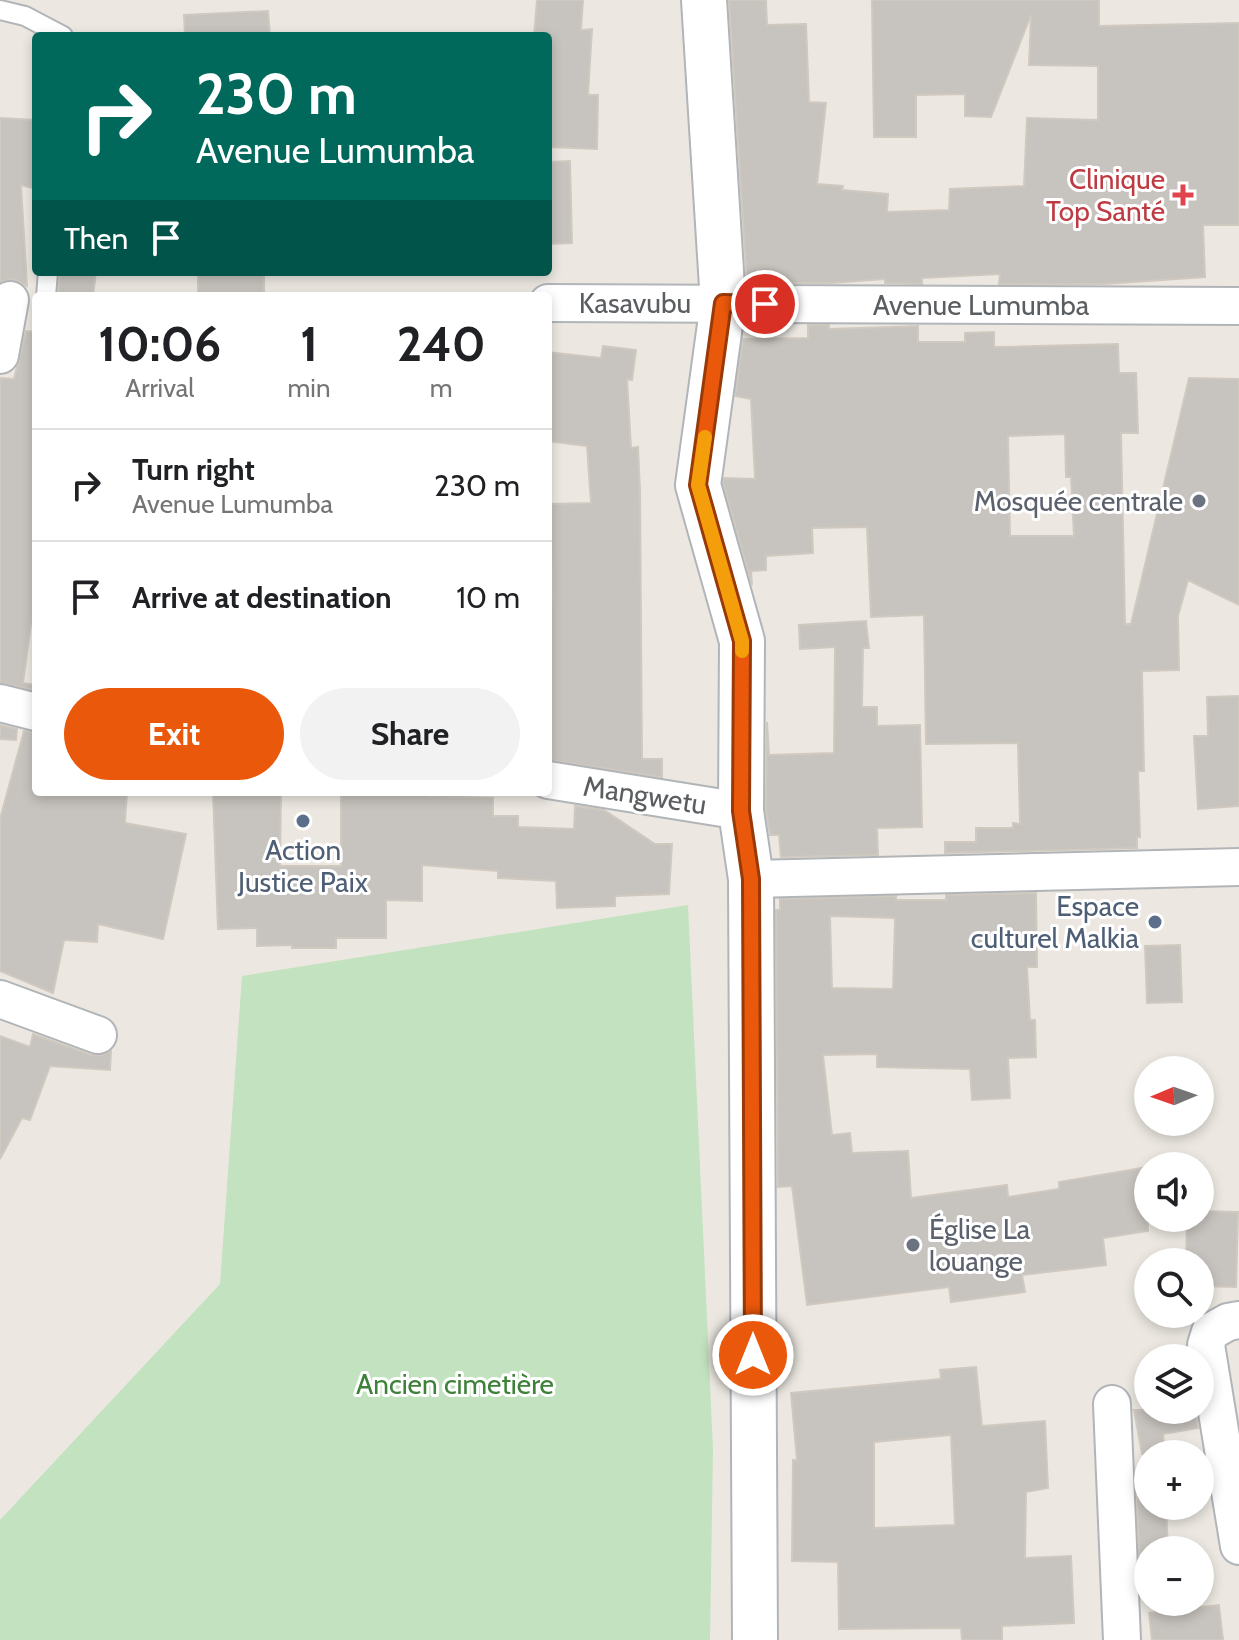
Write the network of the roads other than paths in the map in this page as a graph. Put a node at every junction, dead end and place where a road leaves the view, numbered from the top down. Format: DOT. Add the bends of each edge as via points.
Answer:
graph roads {
  1 [pos="704,0"];
  2 [pos="0,10"];
  3 [pos="55,32"];
  4 [pos="15,300"];
  5 [pos="552,303"];
  6 [pos="723,303"];
  7 [pos="1239,306"];
  8 [pos="0,355"];
  9 [pos="0,703"];
  10 [pos="32,711"];
  11 [pos="552,781"];
  12 [pos="741,811"];
  13 [pos="1239,867"];
  14 [pos="751,879"];
  15 [pos="0,999"];
  16 [pos="98,1035"];
  17 [pos="1239,1320"];
  18 [pos="1112,1404"];
  19 [pos="1239,1546"];
  20 [pos="755,1640"];
  21 [pos="1122,1640"];
  1 -- 6 [label="street"];
  2 -- 3 [label="lane"];
  4 -- 8 [label="street"];
  5 -- 6 [label="street, Kasavubu"];
  6 -- 7 [label="street, Avenue Lumumba"];
  6 -- 12 [label="street" via="698,485 742,641"];
  9 -- 10 [label="street"];
  11 -- 12 [label="street, Mangwetu"];
  12 -- 14 [label="street"];
  13 -- 14 [label="street"];
  14 -- 20 [label="street"];
  15 -- 16 [label="street"];
  17 -- 19 [label="street" via="1210,1332 1206,1345"];
  18 -- 21 [label="street"];
}
